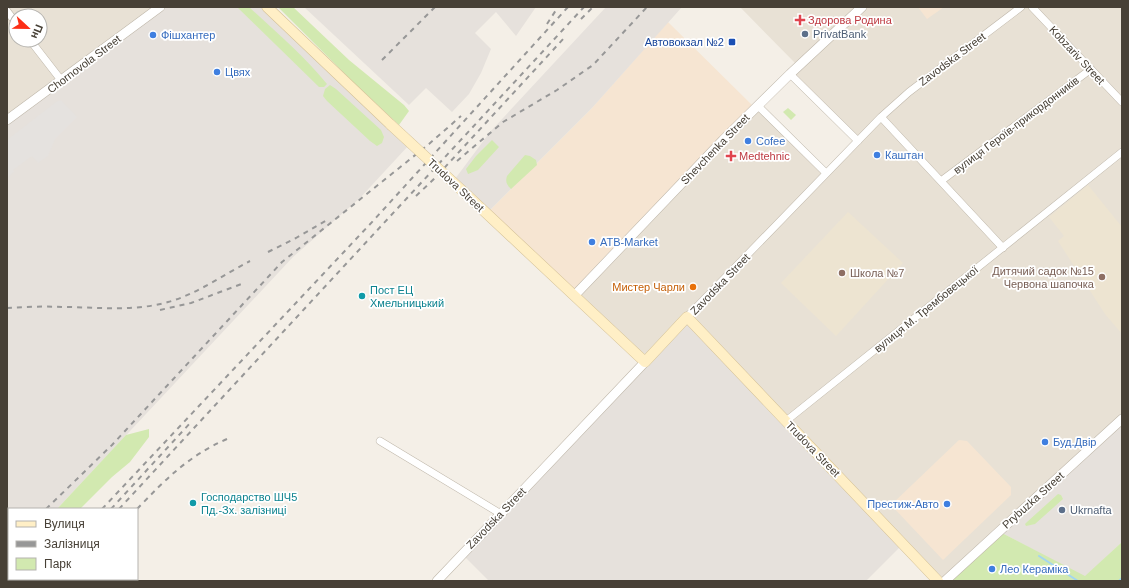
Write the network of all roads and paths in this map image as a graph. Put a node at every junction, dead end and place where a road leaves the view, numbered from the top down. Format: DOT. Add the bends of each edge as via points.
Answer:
graph roads {
  1 [pos="160,7"];
  2 [pos="267,7"];
  3 [pos="862,7"];
  4 [pos="1021,7"];
  5 [pos="1032,7"];
  6 [pos="36,48"];
  7 [pos="1091,69"];
  8 [pos="790,74"];
  9 [pos="61,80"];
  10 [pos="1122,102"];
  11 [pos="758,106"];
  12 [pos="881,117"];
  13 [pos="7,120"];
  14 [pos="858,141"];
  15 [pos="1122,152"];
  16 [pos="826,173"];
  17 [pos="941,181"];
  18 [pos="1003,248"];
  19 [pos="574,295"];
  20 [pos="687,317"];
  21 [pos="645,362"];
  22 [pos="1122,419"];
  23 [pos="786,421"];
  24 [pos="380,441"];
  25 [pos="501,514"];
  26 [pos="437,581"];
  27 [pos="938,581"];
  28 [pos="945,581"];
  1 -- 9 [label="street, Chornovola Street"];
  2 -- 19 [label="main road, Trudova Street, bridge"];
  3 -- 8 [label="street, Shevchenka Street"];
  4 -- 12 [label="street, Zavodska Street" via="909,92"];
  5 -- 7 [label="street, Kobzariv Street"];
  6 -- 9 [label="street"];
  7 -- 10 [label="street, Kobzariv Street"];
  7 -- 17 [label="street, вулиця Героїв-прикордонників"];
  8 -- 11 [label="street, Shevchenka Street"];
  8 -- 14 [label="street"];
  9 -- 13 [label="street, Chornovola Street"];
  11 -- 16 [label="street"];
  11 -- 19 [label="street, Shevchenka Street"];
  12 -- 14 [label="street, Zavodska Street"];
  12 -- 17 [label="street"];
  14 -- 16 [label="street, Zavodska Street"];
  15 -- 18 [label="street, вулиця М. Трембовецької"];
  16 -- 20 [label="street, Zavodska Street"];
  17 -- 18 [label="street"];
  18 -- 23 [label="street, вулиця М. Трембовецької"];
  19 -- 21 [label="main road, Trudova Street"];
  20 -- 21 [label="main road, Zavodska Street"];
  20 -- 23 [label="main road, Trudova Street"];
  21 -- 25 [label="street, Zavodska Street"];
  22 -- 28 [label="street, Prybuzka Street"];
  23 -- 27 [label="main road, Trudova Street"];
  24 -- 25 [label="street"];
  25 -- 26 [label="street, Zavodska Street"];
}
